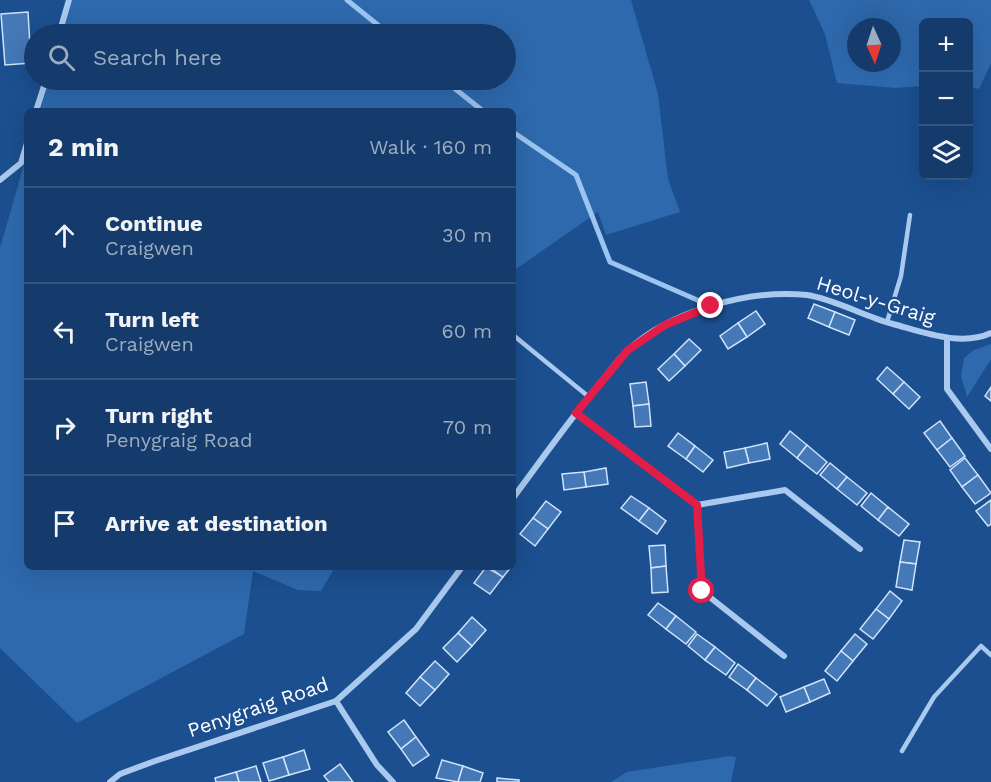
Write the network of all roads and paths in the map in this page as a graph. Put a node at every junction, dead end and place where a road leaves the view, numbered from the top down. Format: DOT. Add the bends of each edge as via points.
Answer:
graph roads {
  1 [pos="69,0"];
  2 [pos="62,24"];
  3 [pos="43,90"];
  4 [pos="37,108"];
  5 [pos="24,153"];
  6 [pos="0,180"];
  7 [pos="910,215"];
  8 [pos="887,322"];
  9 [pos="991,333"];
  10 [pos="516,337"];
  11 [pos="947,338"];
  12 [pos="589,397"];
  13 [pos="576,413"];
  14 [pos="991,449"];
  15 [pos="516,494"];
  16 [pos="697,505"];
  17 [pos="860,549"];
  18 [pos="460,570"];
  19 [pos="991,655"];
  20 [pos="784,656"];
  21 [pos="336,701"];
  22 [pos="902,751"];
  23 [pos="110,782"];
  24 [pos="393,782"];
  1 -- 2 [label="street"];
  3 -- 4 [label="street"];
  5 -- 6 [label="street" via="21,163"];
  7 -- 8 [label="lane" via="901,276"];
  8 -- 11 [label="street, Heol-y-Graig"];
  8 -- 12 [label="street, Heol-y-Graig" via="808,296 752,296 711,306 665,325 628,350"];
  9 -- 11 [label="street, Heol-y-Graig" via="983,337"];
  10 -- 12 [label="lane"];
  11 -- 14 [label="street" via="947,389"];
  12 -- 13 [label="street"];
  13 -- 15 [label="street"];
  13 -- 16 [label="street"];
  16 -- 17 [label="street" via="785,490"];
  16 -- 20 [label="street" via="702,591"];
  18 -- 21 [label="street, Penygraig Road" via="416,629"];
  19 -- 22 [label="lane" via="981,646 934,697"];
  21 -- 23 [label="street, Penygraig Road" via="155,761 120,774"];
  21 -- 24 [label="street" via="377,765"];
}
